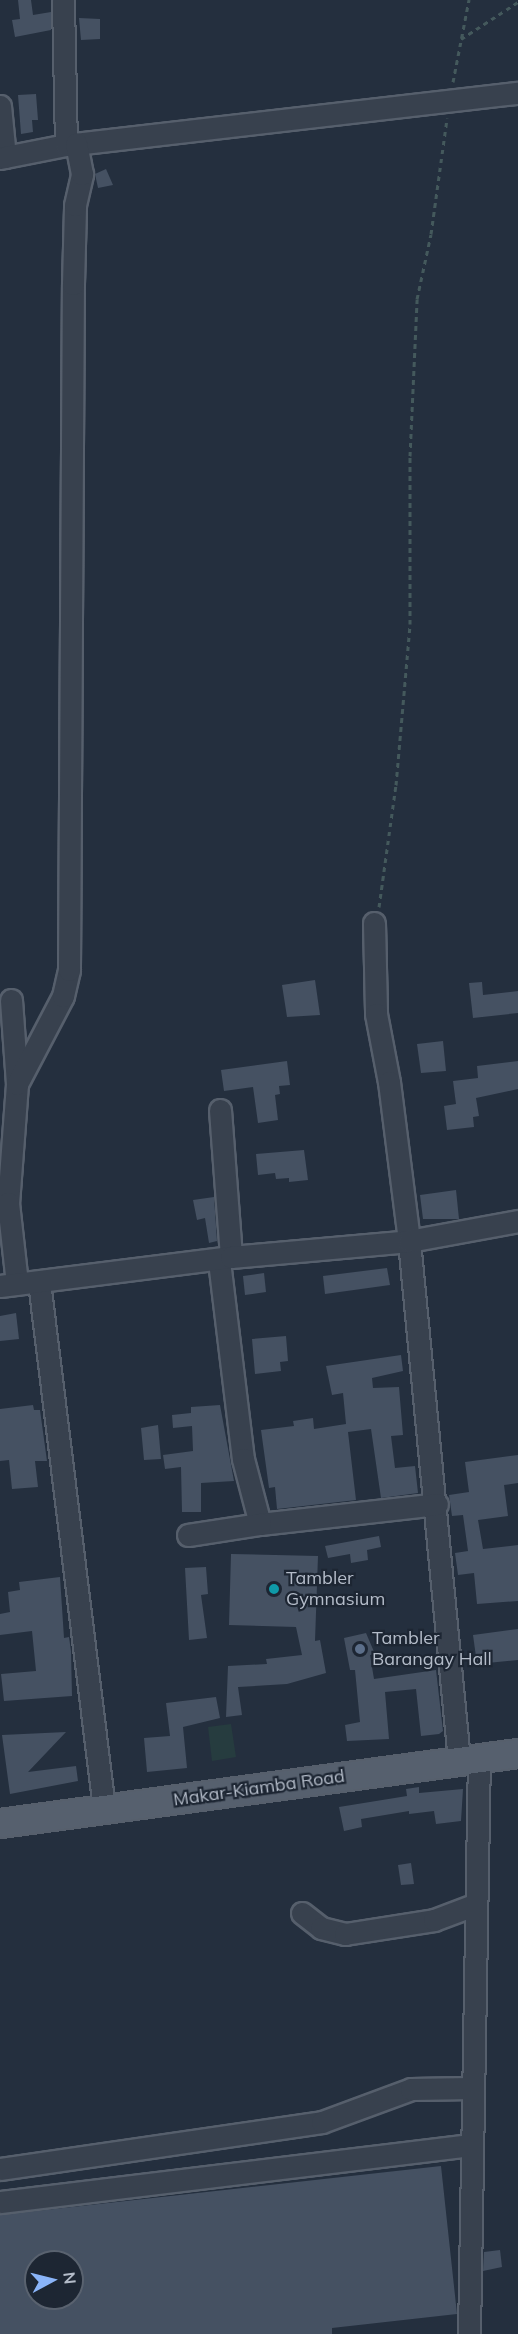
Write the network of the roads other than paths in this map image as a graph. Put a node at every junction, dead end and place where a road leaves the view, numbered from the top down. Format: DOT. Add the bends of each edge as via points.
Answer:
graph roads {
  1 [pos="63,0"];
  2 [pos="518,93"];
  3 [pos="0,106"];
  4 [pos="71,145"];
  5 [pos="3,158"];
  6 [pos="374,923"];
  7 [pos="11,1000"];
  8 [pos="17,1084"];
  9 [pos="220,1110"];
  10 [pos="518,1221"];
  11 [pos="409,1241"];
  12 [pos="225,1259"];
  13 [pos="39,1282"];
  14 [pos="8,1285"];
  15 [pos="437,1504"];
  16 [pos="260,1524"];
  17 [pos="188,1535"];
  18 [pos="518,1753"];
  19 [pos="469,1759"];
  20 [pos="104,1808"];
  21 [pos="0,1823"];
  22 [pos="474,1905"];
  23 [pos="302,1913"];
  24 [pos="472,2088"];
  25 [pos="471,2145"];
  26 [pos="0,2169"];
  27 [pos="0,2202"];
  28 [pos="469,2334"];
  1 -- 4 [label="street"];
  2 -- 4 [label="street"];
  3 -- 5 [label="street"];
  4 -- 5 [label="street"];
  4 -- 8 [label="street" via="82,174 75,205 73,284 69,970 63,996"];
  6 -- 11 [label="street" via="376,1014 389,1082"];
  7 -- 8 [label="street"];
  8 -- 14 [label="street" via="8,1182"];
  9 -- 12 [label="street"];
  10 -- 11 [label="street"];
  11 -- 12 [label="street"];
  11 -- 15 [label="street"];
  12 -- 13 [label="street"];
  12 -- 16 [label="street" via="243,1459"];
  13 -- 14 [label="street"];
  13 -- 20 [label="street"];
  15 -- 16 [label="street"];
  15 -- 19 [label="street"];
  16 -- 17 [label="street"];
  18 -- 19 [label="main road, Makar-Kiamba Road"];
  19 -- 20 [label="main road, Makar-Kiamba Road"];
  19 -- 22 [label="street"];
  20 -- 21 [label="main road, Makar-Kiamba Road"];
  22 -- 23 [label="street" via="434,1920 345,1934 321,1929"];
  22 -- 24 [label="street"];
  24 -- 25 [label="street"];
  24 -- 26 [label="street" via="411,2089 322,2122"];
  25 -- 27 [label="street"];
  25 -- 28 [label="street"];
}
